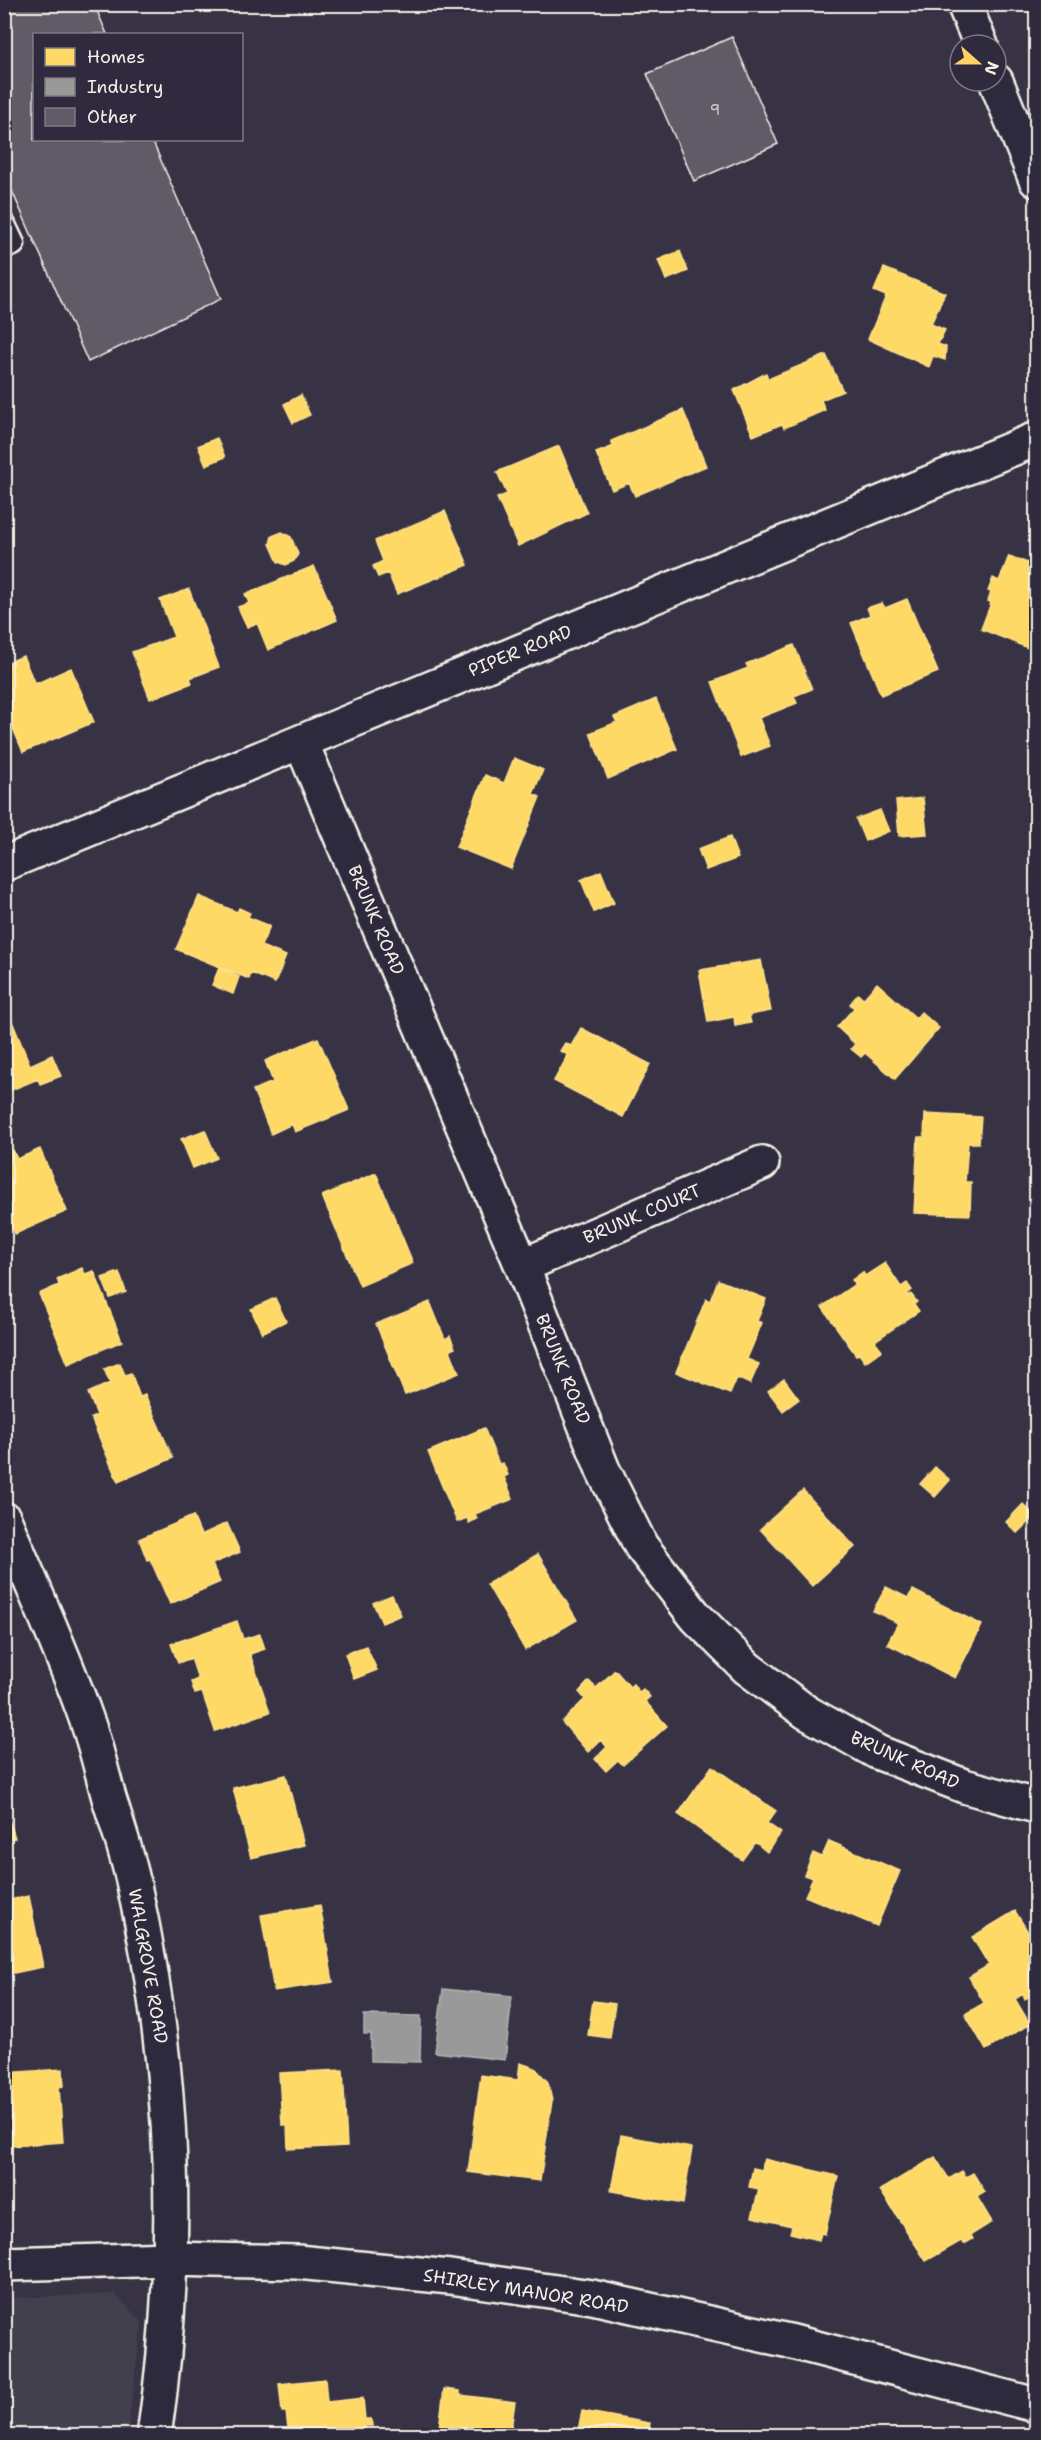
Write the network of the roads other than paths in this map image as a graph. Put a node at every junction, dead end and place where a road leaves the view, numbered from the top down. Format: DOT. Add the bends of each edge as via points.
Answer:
graph roads {
  1 [pos="964,4"];
  2 [pos="976,33"];
  3 [pos="1001,93"];
  4 [pos="1036,176"];
  5 [pos="1036,439"];
  6 [pos="301,742"];
  7 [pos="4,864"];
  8 [pos="762,1163"];
  9 [pos="522,1266"];
  10 [pos="4,1519"];
  11 [pos="1036,1806"];
  12 [pos="172,2259"];
  13 [pos="4,2264"];
  14 [pos="1036,2405"];
  15 [pos="154,2436"];
  1 -- 2 [label="street"];
  3 -- 4 [label="street"];
  5 -- 6 [label="street, PIPER ROAD"];
  6 -- 7 [label="street, PIPER ROAD"];
  6 -- 9 [label="street, BRUNK ROAD"];
  8 -- 9 [label="street, BRUNK COURT"];
  9 -- 11 [label="street, BRUNK ROAD" via="608,1480 641,1546 696,1617 747,1668 806,1712 867,1746 964,1786"];
  10 -- 12 [label="street, WALGROVE ROAD" via="87,1721 134,1882 164,2055"];
  12 -- 13 [label="street, SHIRLEY MANOR ROAD"];
  12 -- 14 [label="street, SHIRLEY MANOR ROAD" via="297,2262 450,2277 592,2297 789,2341"];
  12 -- 15 [label="street, WALGROVE ROAD" via="164,2370"];
}
